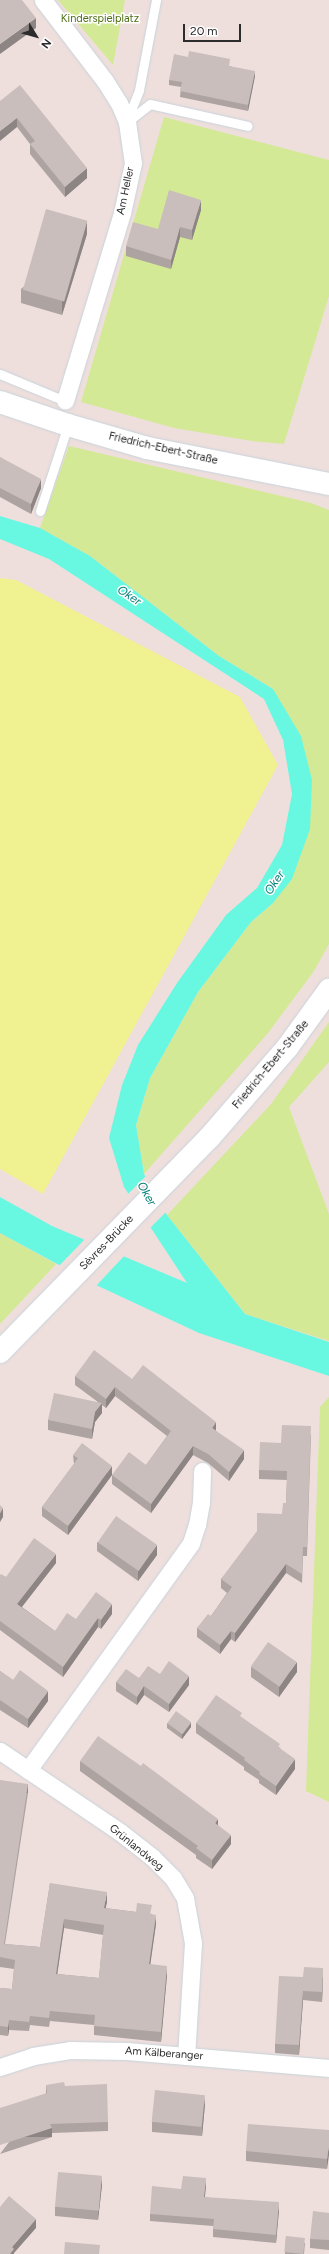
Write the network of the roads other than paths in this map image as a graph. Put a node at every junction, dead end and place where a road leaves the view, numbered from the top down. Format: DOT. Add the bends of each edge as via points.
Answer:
graph roads {
  1 [pos="43,0"];
  2 [pos="156,0"];
  3 [pos="127,122"];
  4 [pos="248,126"];
  5 [pos="0,374"];
  6 [pos="65,401"];
  7 [pos="0,402"];
  8 [pos="68,425"];
  9 [pos="329,484"];
  10 [pos="40,511"];
  11 [pos="329,990"];
  12 [pos="209,1138"];
  13 [pos="0,1352"];
  14 [pos="202,1471"];
  15 [pos="0,1751"];
  16 [pos="28,1770"];
  17 [pos="186,2056"];
  18 [pos="0,2067"];
  19 [pos="329,2068"];
  1 -- 3 [label="street, Am Heller" via="105,80"];
  2 -- 3 [label="lane" via="139,90"];
  3 -- 4 [label="lane" via="150,104"];
  3 -- 6 [label="street, Am Heller" via="133,163 131,180"];
  5 -- 6 [label="lane"];
  7 -- 8 [label="main road, Friedrich-Ebert-Straße"];
  8 -- 9 [label="main road, Friedrich-Ebert-Straße" via="147,448"];
  8 -- 10 [label="lane"];
  11 -- 12 [label="main road, Friedrich-Ebert-Straße" via="287,1048"];
  12 -- 13 [label="main road, Sèvres-Brücke"];
  14 -- 16 [label="street" via="200,1511 190,1542"];
  15 -- 16 [label="street, Grünlandweg"];
  16 -- 17 [label="street, Grünlandweg" via="120,1832 152,1857 173,1878 185,1898 193,1943"];
  17 -- 18 [label="street, Am Kälberanger" via="70,2050 33,2056"];
  17 -- 19 [label="street, Am Kälberanger"];
}
